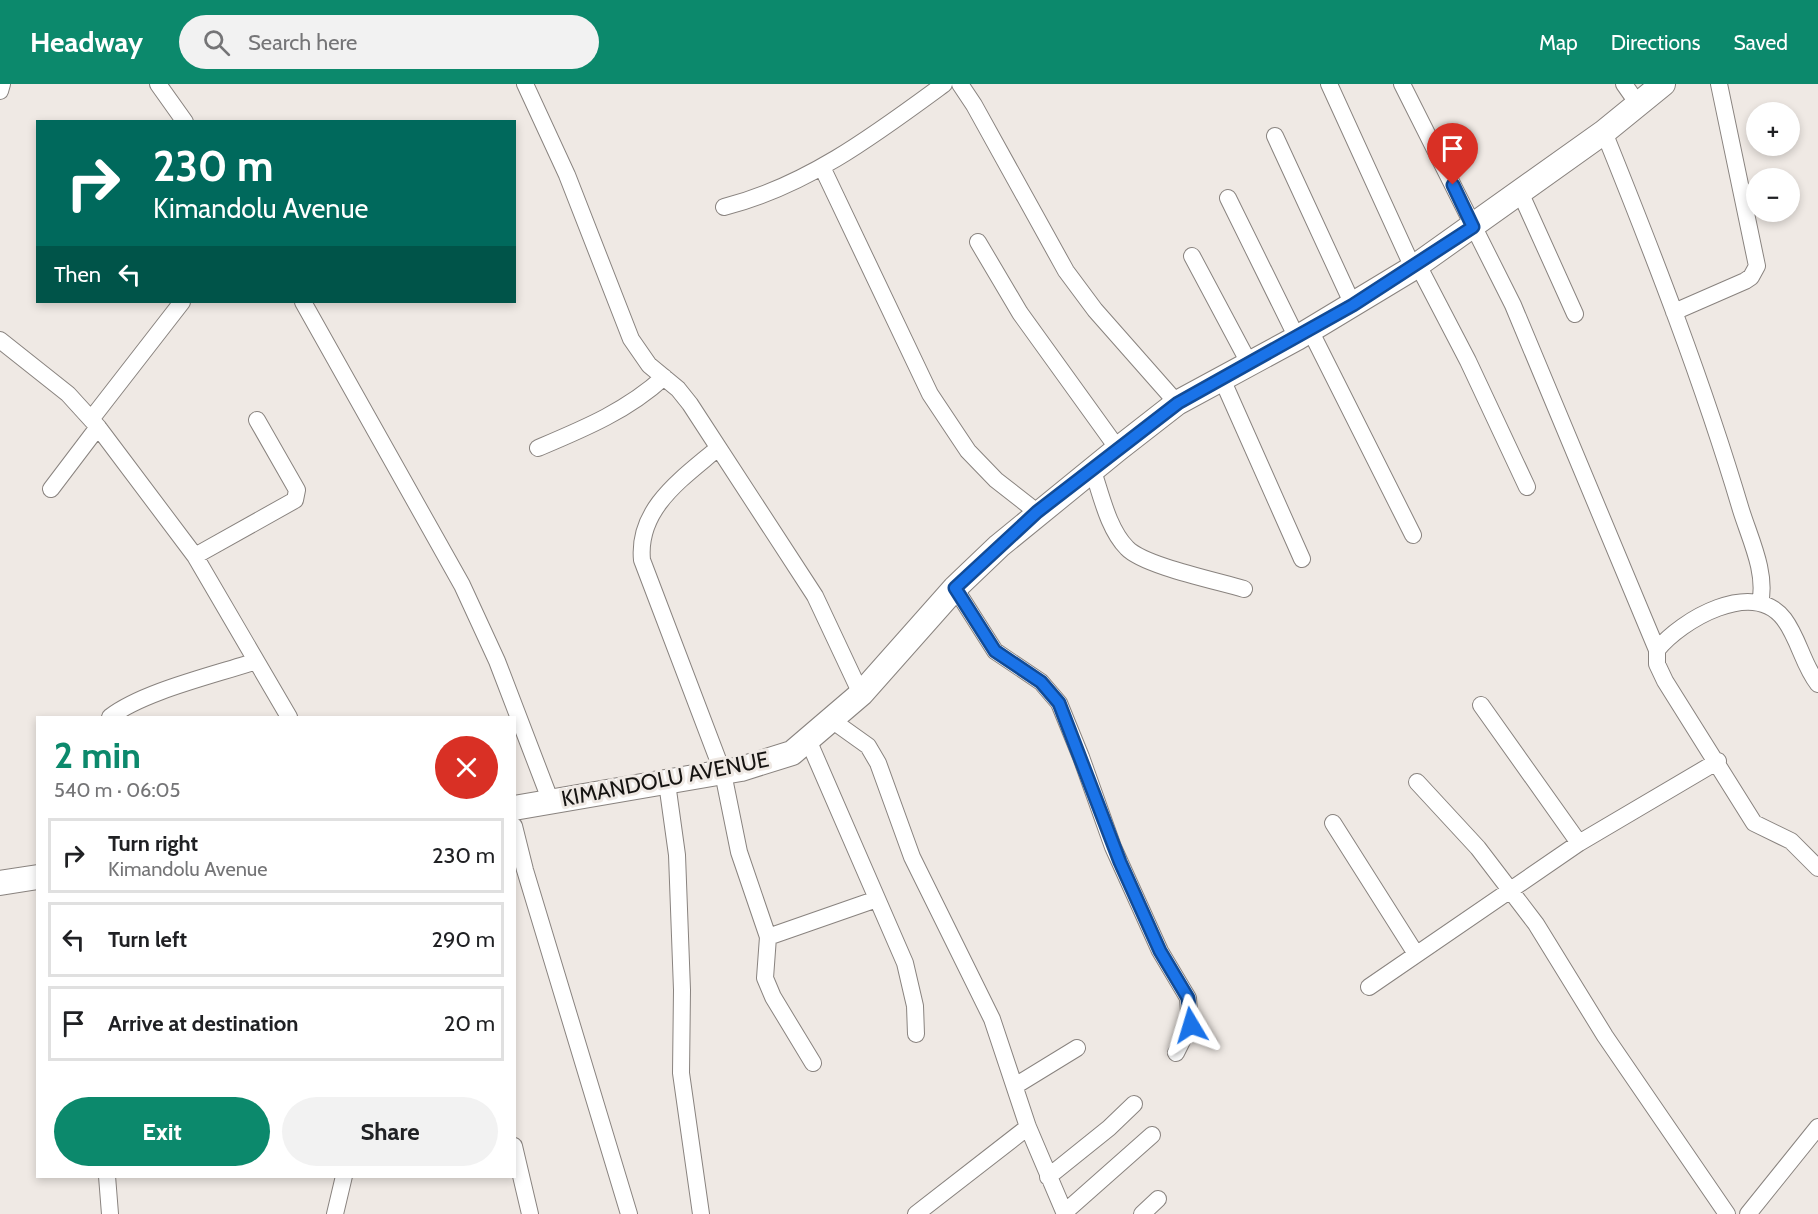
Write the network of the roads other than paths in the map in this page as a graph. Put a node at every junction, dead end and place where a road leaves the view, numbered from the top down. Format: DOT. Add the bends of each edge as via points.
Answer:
graph roads {
  1 [pos="2,84"];
  2 [pos="158,84"];
  3 [pos="525,84"];
  4 [pos="944,84"];
  5 [pos="960,84"];
  6 [pos="1329,84"];
  7 [pos="1402,84"];
  8 [pos="1624,84"];
  9 [pos="1663,84"];
  10 [pos="1719,84"];
  11 [pos="0,91"];
  12 [pos="1638,104"];
  13 [pos="184,120"];
  14 [pos="1604,132"];
  15 [pos="1275,136"];
  16 [pos="822,167"];
  17 [pos="1520,192"];
  18 [pos="1228,198"];
  19 [pos="724,207"];
  20 [pos="1473,227"];
  21 [pos="978,242"];
  22 [pos="1192,256"];
  23 [pos="1416,267"];
  24 [pos="181,303"];
  25 [pos="304,303"];
  26 [pos="1353,305"];
  27 [pos="1674,312"];
  28 [pos="1575,314"];
  29 [pos="1304,334"];
  30 [pos="0,340"];
  31 [pos="1249,363"];
  32 [pos="664,377"];
  33 [pos="1222,379"];
  34 [pos="1178,403"];
  35 [pos="258,420"];
  36 [pos="95,422"];
  37 [pos="538,448"];
  38 [pos="718,448"];
  39 [pos="1118,448"];
  40 [pos="1092,468"];
  41 [pos="1527,487"];
  42 [pos="51,489"];
  43 [pos="1037,512"];
  44 [pos="1413,535"];
  45 [pos="195,556"];
  46 [pos="1302,559"];
  47 [pos="955,588"];
  48 [pos="1244,589"];
  49 [pos="1760,603"];
  50 [pos="1657,650"];
  51 [pos="256,661"];
  52 [pos="1818,684"];
  53 [pos="861,694"];
  54 [pos="1481,705"];
  55 [pos="111,716"];
  56 [pos="288,716"];
  57 [pos="833,720"];
  58 [pos="809,741"];
  59 [pos="1718,761"];
  60 [pos="723,773"];
  61 [pos="1417,782"];
  62 [pos="667,783"];
  63 [pos="551,802"];
  64 [pos="516,808"];
  65 [pos="1333,823"];
  66 [pos="516,834"];
  67 [pos="1579,843"];
  68 [pos="1818,868"];
  69 [pos="36,877"];
  70 [pos="0,883"];
  71 [pos="1511,892"];
  72 [pos="878,899"];
  73 [pos="768,937"];
  74 [pos="1416,954"];
  75 [pos="1369,987"];
  76 [pos="916,1034"];
  77 [pos="1077,1048"];
  78 [pos="1176,1053"];
  79 [pos="813,1063"];
  80 [pos="1015,1086"];
  81 [pos="1134,1104"];
  82 [pos="1028,1127"];
  83 [pos="1818,1127"];
  84 [pos="1152,1135"];
  85 [pos="516,1154"];
  86 [pos="1048,1177"];
  87 [pos="107,1178"];
  88 [pos="343,1178"];
  89 [pos="1158,1199"];
  90 [pos="1065,1213"];
  91 [pos="110,1214"];
  92 [pos="334,1214"];
  93 [pos="530,1214"];
  94 [pos="629,1214"];
  95 [pos="701,1214"];
  96 [pos="916,1214"];
  97 [pos="1142,1214"];
  98 [pos="1727,1214"];
  99 [pos="1748,1214"];
  1 -- 11 [label="street"];
  2 -- 13 [label="street"];
  3 -- 32 [label="street" via="563,166 631,339 649,365"];
  4 -- 16 [label="street"];
  5 -- 34 [label="street" via="1071,278"];
  6 -- 23 [label="street"];
  7 -- 20 [label="street"];
  8 -- 12 [label="street"];
  9 -- 12 [label="street, KIMANDOLU AVENUE"];
  10 -- 27 [label="street" via="1757,266 1745,281"];
  12 -- 14 [label="street, KIMANDOLU AVENUE"];
  14 -- 17 [label="street, KIMANDOLU AVENUE"];
  14 -- 27 [label="street"];
  15 -- 26 [label="street"];
  16 -- 19 [label="street" via="754,199"];
  16 -- 43 [label="street" via="930,394 968,451 996,480"];
  17 -- 20 [label="street, KIMANDOLU AVENUE"];
  17 -- 28 [label="street"];
  18 -- 29 [label="street"];
  20 -- 23 [label="street, KIMANDOLU AVENUE"];
  20 -- 50 [label="street" via="1513,305"];
  21 -- 39 [label="street" via="1020,313"];
  22 -- 31 [label="street"];
  23 -- 26 [label="street, KIMANDOLU AVENUE"];
  23 -- 41 [label="street" via="1468,361"];
  24 -- 36 [label="street"];
  25 -- 63 [label="street" via="462,585 497,661"];
  26 -- 29 [label="street, KIMANDOLU AVENUE"];
  27 -- 49 [label="street" via="1760,571"];
  29 -- 31 [label="street, KIMANDOLU AVENUE"];
  29 -- 44 [label="street"];
  30 -- 36 [label="street" via="68,394"];
  31 -- 33 [label="street, KIMANDOLU AVENUE"];
  32 -- 37 [label="street" via="622,410"];
  32 -- 38 [label="street" via="690,404"];
  33 -- 34 [label="street, KIMANDOLU AVENUE"];
  33 -- 46 [label="street"];
  34 -- 39 [label="street, KIMANDOLU AVENUE"];
  35 -- 45 [label="street" via="297,490 295,500"];
  36 -- 42 [label="street"];
  36 -- 45 [label="street"];
  38 -- 53 [label="street" via="815,596"];
  38 -- 60 [label="street" via="675,484 657,505 647,521 641,547 646,572"];
  39 -- 40 [label="street, KIMANDOLU AVENUE"];
  40 -- 43 [label="street, KIMANDOLU AVENUE"];
  40 -- 48 [label="street" via="1105,506 1129,550 1175,569"];
  43 -- 47 [label="street, KIMANDOLU AVENUE"];
  45 -- 51 [label="street"];
  47 -- 53 [label="street, KIMANDOLU AVENUE"];
  47 -- 78 [label="street" via="995,651 1041,682 1059,703 1129,883 1160,951 1188,998 1191,1025"];
  49 -- 50 [label="street" via="1742,601 1705,613 1674,632"];
  49 -- 52 [label="street" via="1782,616"];
  50 -- 59 [label="street" via="1657,664 1665,681"];
  51 -- 55 [label="street" via="158,694"];
  51 -- 56 [label="street"];
  53 -- 57 [label="street, KIMANDOLU AVENUE"];
  54 -- 67 [label="street"];
  57 -- 58 [label="street, KIMANDOLU AVENUE"];
  57 -- 80 [label="street" via="873,753 912,857 992,1019"];
  58 -- 60 [label="street, KIMANDOLU AVENUE" via="792,753"];
  58 -- 72 [label="street"];
  59 -- 67 [label="street"];
  59 -- 68 [label="street" via="1754,823 1791,841"];
  60 -- 62 [label="street, KIMANDOLU AVENUE"];
  60 -- 73 [label="street" via="739,852"];
  61 -- 71 [label="street" via="1478,848"];
  62 -- 63 [label="street, KIMANDOLU AVENUE"];
  62 -- 95 [label="street" via="677,855 681,1073"];
  63 -- 64 [label="street, KIMANDOLU AVENUE"];
  65 -- 74 [label="street"];
  66 -- 94 [label="street"];
  67 -- 71 [label="street"];
  69 -- 70 [label="street"];
  71 -- 74 [label="street"];
  71 -- 98 [label="street"];
  72 -- 73 [label="street"];
  72 -- 76 [label="street" via="905,963 915,1006"];
  73 -- 79 [label="street" via="768,987"];
  74 -- 75 [label="street"];
  77 -- 80 [label="street"];
  80 -- 82 [label="street"];
  81 -- 86 [label="street"];
  82 -- 86 [label="street"];
  82 -- 96 [label="street"];
  83 -- 99 [label="street"];
  84 -- 90 [label="street"];
  85 -- 93 [label="street"];
  86 -- 90 [label="street"];
  87 -- 91 [label="street"];
  88 -- 92 [label="street"];
  89 -- 97 [label="street"];
}
